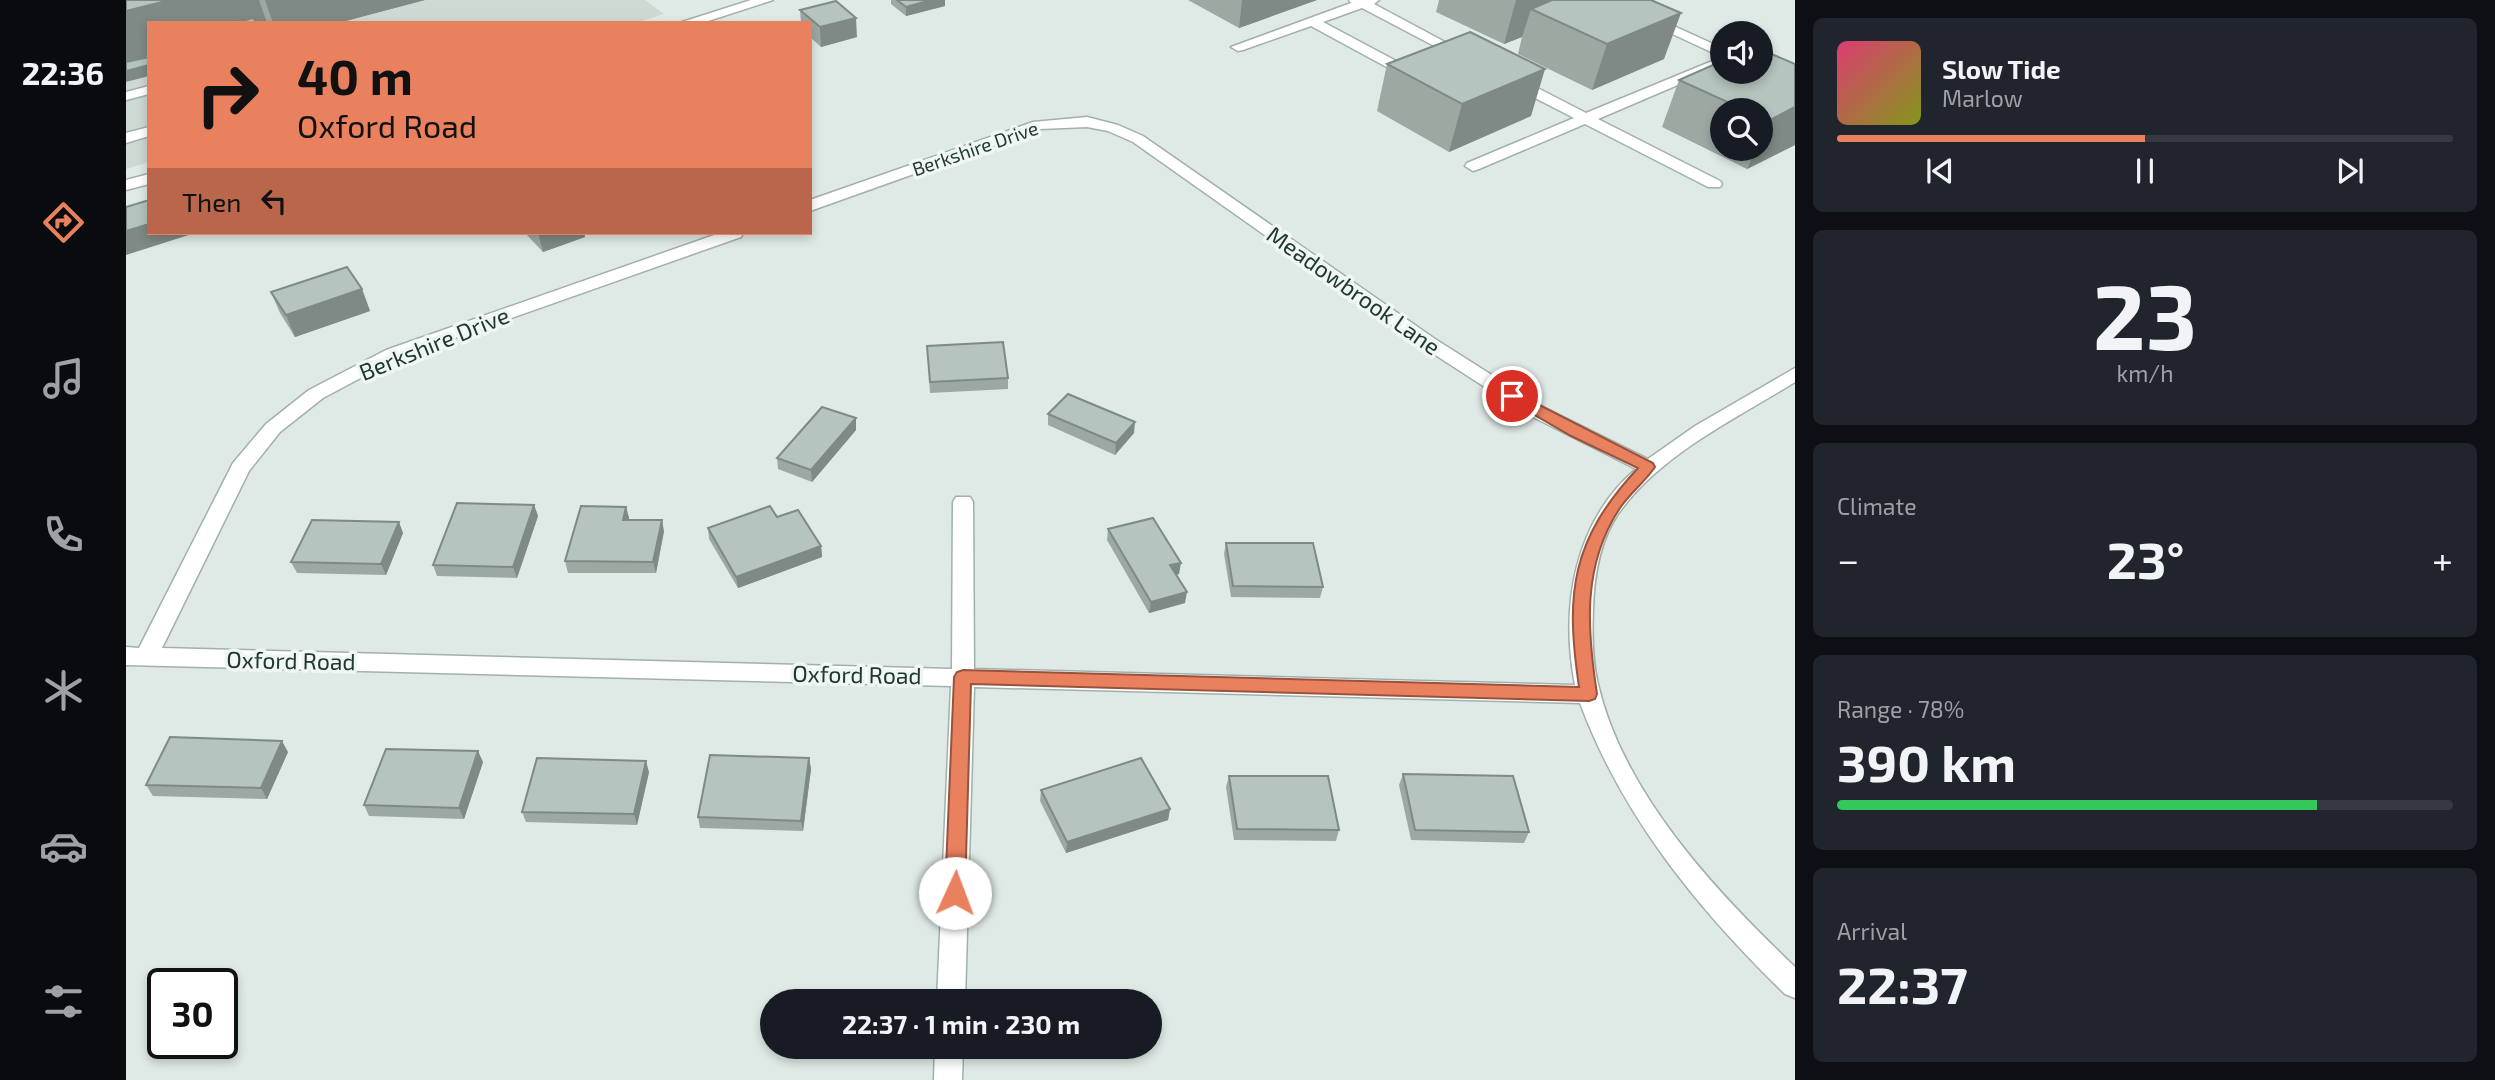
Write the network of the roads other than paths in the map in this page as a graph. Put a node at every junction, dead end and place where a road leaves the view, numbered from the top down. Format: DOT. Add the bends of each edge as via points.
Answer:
graph roads {
  1 [pos="1606,0"];
  2 [pos="756,1"];
  3 [pos="1364,1"];
  4 [pos="692,21"];
  5 [pos="1312,21"];
  6 [pos="1238,47"];
  7 [pos="1710,48"];
  8 [pos="1474,61"];
  9 [pos="1710,66"];
  10 [pos="1410,74"];
  11 [pos="1499,74"];
  12 [pos="147,91"];
  13 [pos="126,96"];
  14 [pos="1586,118"];
  15 [pos="1062,123"];
  16 [pos="147,132"];
  17 [pos="126,138"];
  18 [pos="1473,166"];
  19 [pos="147,180"];
  20 [pos="1714,184"];
  21 [pos="126,185"];
  22 [pos="813,201"];
  23 [pos="729,235"];
  24 [pos="1795,374"];
  25 [pos="1648,467"];
  26 [pos="964,502"];
  27 [pos="136,656"];
  28 [pos="963,677"];
  29 [pos="1589,694"];
  30 [pos="1795,985"];
  31 [pos="951,989"];
  32 [pos="949,1059"];
  33 [pos="948,1080"];
  1 -- 7 [label="street"];
  2 -- 4 [label="street"];
  3 -- 5 [label="street"];
  3 -- 8 [label="street"];
  5 -- 6 [label="street"];
  5 -- 10 [label="street"];
  9 -- 14 [label="street"];
  11 -- 14 [label="street"];
  12 -- 13 [label="street"];
  14 -- 18 [label="street"];
  14 -- 20 [label="street"];
  15 -- 22 [label="street, Berkshire Drive" via="1018,131"];
  15 -- 25 [label="street, Meadowbrook Lane" via="1087,122 1138,139 1486,380 1532,409"];
  16 -- 17 [label="street"];
  19 -- 21 [label="street"];
  23 -- 27 [label="street, Berkshire Drive" via="392,354 316,394 272,428 240,468"];
  24 -- 25 [label="street"];
  25 -- 29 [label="street" via="1617,500 1590,551 1580,639"];
  26 -- 28 [label="street"];
  27 -- 28 [label="street, Oxford Road"];
  28 -- 29 [label="street, Oxford Road"];
  28 -- 31 [label="street"];
  29 -- 30 [label="street" via="1620,769 1652,824 1706,894"];
  32 -- 33 [label="street"];
}
